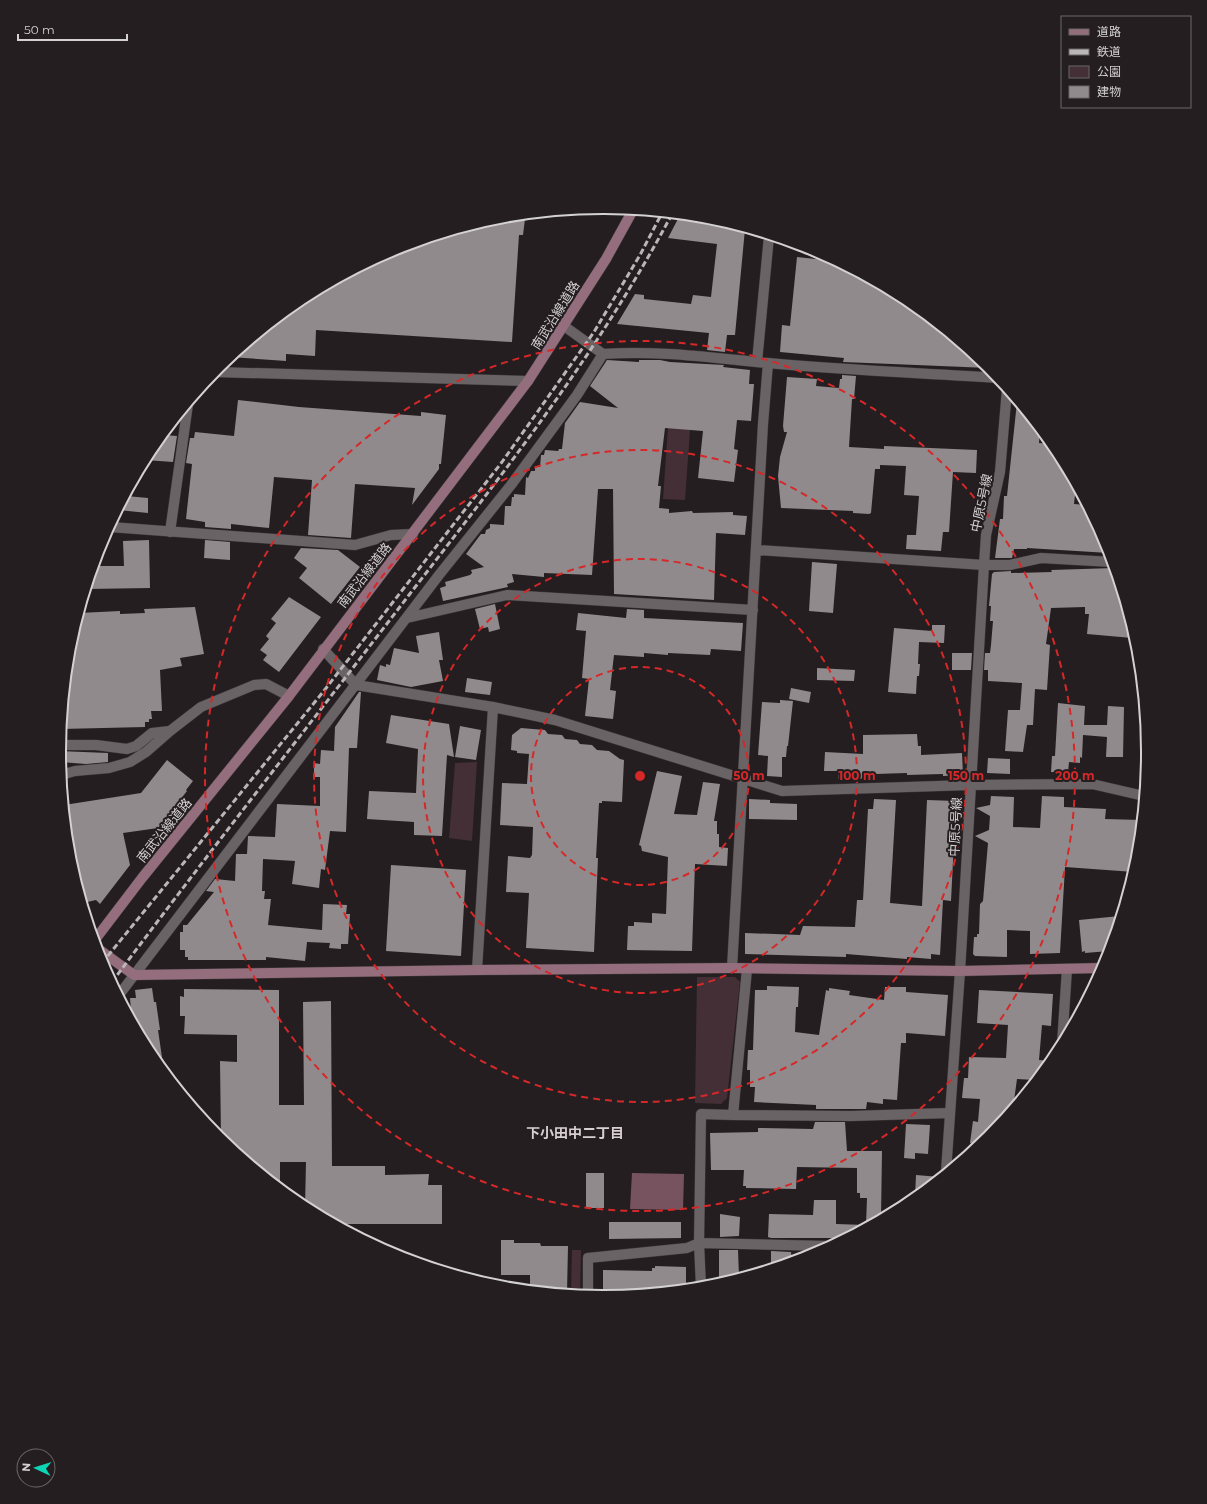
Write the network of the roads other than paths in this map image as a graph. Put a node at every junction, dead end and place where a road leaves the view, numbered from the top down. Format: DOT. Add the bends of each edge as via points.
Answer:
graph roads {
  1 [pos="630,215"];
  2 [pos="769,241"];
  3 [pos="564,326"];
  4 [pos="603,354"];
  5 [pos="757,362"];
  6 [pos="768,363"];
  7 [pos="223,372"];
  8 [pos="989,377"];
  9 [pos="528,381"];
  10 [pos="1006,396"];
  11 [pos="187,413"];
  12 [pos="115,527"];
  13 [pos="170,532"];
  14 [pos="413,534"];
  15 [pos="756,550"];
  16 [pos="1106,562"];
  17 [pos="984,565"];
  18 [pos="753,610"];
  19 [pos="406,618"];
  20 [pos="323,649"];
  21 [pos="356,685"];
  22 [pos="289,696"];
  23 [pos="493,707"];
  24 [pos="170,730"];
  25 [pos="66,745"];
  26 [pos="67,773"];
  27 [pos="743,778"];
  28 [pos="970,785"];
  29 [pos="1139,795"];
  30 [pos="99,935"];
  31 [pos="106,955"];
  32 [pos="732,968"];
  33 [pos="1096,968"];
  34 [pos="747,969"];
  35 [pos="1067,969"];
  36 [pos="477,970"];
  37 [pos="960,971"];
  38 [pos="134,976"];
  39 [pos="122,992"];
  40 [pos="1063,1031"];
  41 [pos="733,1114"];
  42 [pos="950,1114"];
  43 [pos="946,1165"];
  44 [pos="699,1243"];
  45 [pos="816,1246"];
  46 [pos="701,1280"];
  47 [pos="588,1289"];
  1 -- 3 [label="street, 南武沿線道路"];
  2 -- 5 [label="street"];
  3 -- 4 [label="street"];
  3 -- 9 [label="street, 南武沿線道路"];
  4 -- 5 [label="street" via="636,351 676,353"];
  4 -- 19 [label="street" via="577,395 534,453"];
  5 -- 6 [label="street"];
  6 -- 8 [label="street"];
  6 -- 15 [label="street"];
  7 -- 9 [label="street"];
  9 -- 14 [label="street, 南武沿線道路"];
  10 -- 17 [label="street, 中原5号線" via="1000,472 986,535"];
  11 -- 13 [label="street"];
  12 -- 13 [label="street"];
  13 -- 14 [label="street" via="355,545 391,535"];
  14 -- 20 [label="street, 南武沿線道路"];
  15 -- 17 [label="street"];
  15 -- 18 [label="street"];
  16 -- 17 [label="street" via="1040,558 1010,565"];
  17 -- 28 [label="street, 中原5号線"];
  18 -- 19 [label="street" via="507,595"];
  18 -- 27 [label="street"];
  19 -- 21 [label="street"];
  20 -- 21 [label="street"];
  20 -- 22 [label="street, 南武沿線道路"];
  21 -- 23 [label="street"];
  21 -- 38 [label="street"];
  22 -- 24 [label="street" via="266,684 254,685 201,707"];
  22 -- 30 [label="street, 南武沿線道路"];
  23 -- 27 [label="street" via="555,720"];
  23 -- 36 [label="street"];
  24 -- 25 [label="street" via="152,733 136,746 127,749"];
  24 -- 26 [label="street" via="146,752 130,762 108,768"];
  27 -- 28 [label="street" via="782,791"];
  27 -- 32 [label="street"];
  28 -- 29 [label="street" via="1092,784"];
  28 -- 37 [label="street, 中原5号線"];
  31 -- 38 [label="street"];
  32 -- 34 [label="street"];
  32 -- 36 [label="street"];
  33 -- 35 [label="street"];
  34 -- 37 [label="street"];
  34 -- 41 [label="street"];
  35 -- 37 [label="street"];
  35 -- 40 [label="street"];
  36 -- 38 [label="street"];
  37 -- 42 [label="street, 中原5号線"];
  38 -- 39 [label="street"];
  41 -- 42 [label="street"];
  41 -- 44 [label="street" via="701,1114"];
  42 -- 43 [label="street, 中原5号線"];
  44 -- 45 [label="street"];
  44 -- 46 [label="street"];
  44 -- 47 [label="street" via="687,1248 588,1258"];
}
